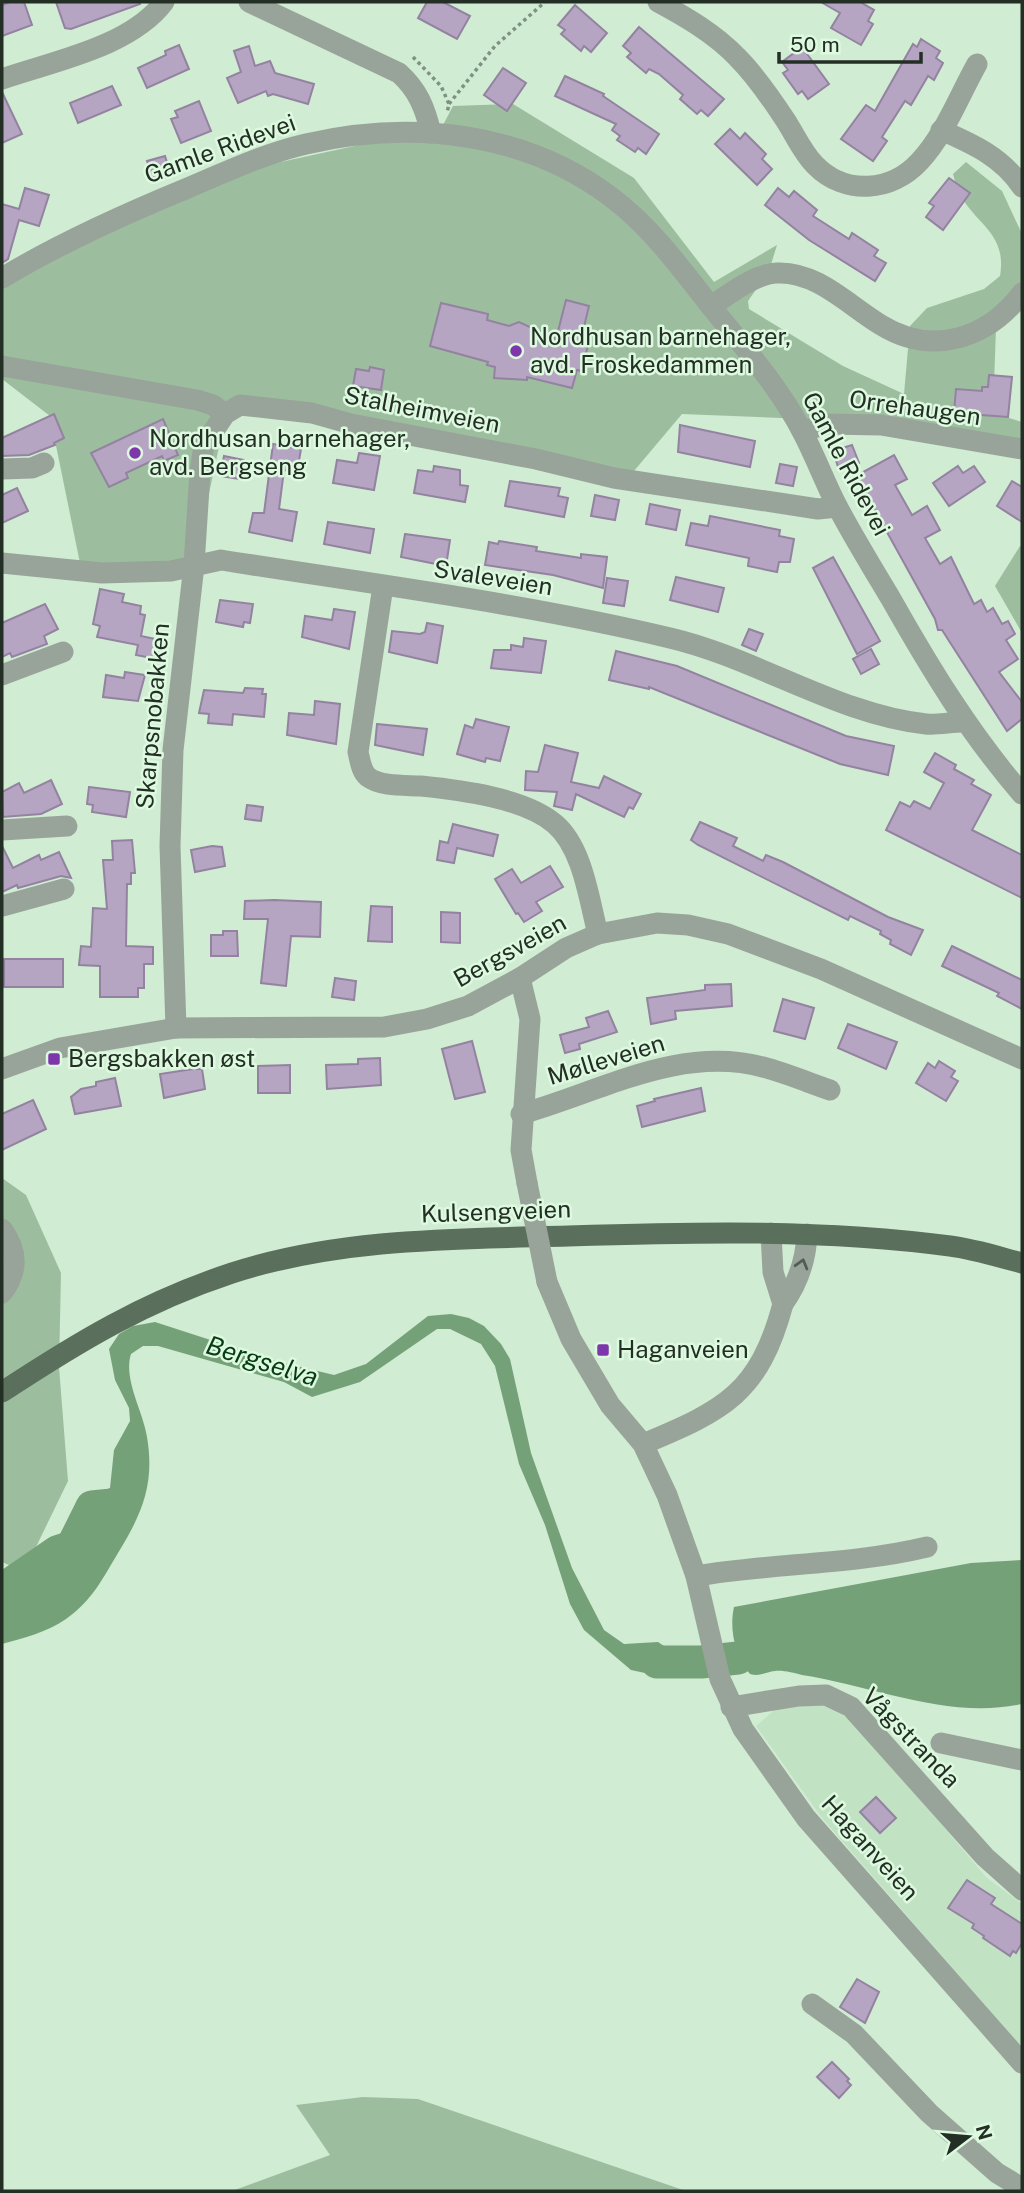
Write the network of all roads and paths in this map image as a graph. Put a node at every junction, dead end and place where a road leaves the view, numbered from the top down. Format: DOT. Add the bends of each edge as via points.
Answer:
graph roads {
  1 [pos="164,2"];
  2 [pos="249,2"];
  3 [pos="545,2"];
  4 [pos="658,2"];
  5 [pos="977,64"];
  6 [pos="2,79"];
  7 [pos="449,104"];
  8 [pos="941,130"];
  9 [pos="431,133"];
  10 [pos="1022,187"];
  11 [pos="2,278"];
  12 [pos="1022,293"];
  13 [pos="711,306"];
  14 [pos="2,366"];
  15 [pos="225,414"];
  16 [pos="802,431"];
  17 [pos="1022,449"];
  18 [pos="44,463"];
  19 [pos="2,469"];
  20 [pos="837,507"];
  21 [pos="2,563"];
  22 [pos="194,565"];
  23 [pos="383,586"];
  24 [pos="62,652"];
  25 [pos="2,675"];
  26 [pos="963,722"];
  27 [pos="1022,794"];
  28 [pos="68,826"];
  29 [pos="2,830"];
  30 [pos="64,889"];
  31 [pos="2,906"];
  32 [pos="598,934"];
  33 [pos="520,978"];
  34 [pos="176,1028"];
  35 [pos="1022,1059"];
  36 [pos="2,1069"];
  37 [pos="830,1090"];
  38 [pos="522,1114"];
  39 [pos="2,1229"];
  40 [pos="771,1233"];
  41 [pos="807,1234"];
  42 [pos="1022,1263"];
  43 [pos="2,1293"];
  44 [pos="783,1304"];
  45 [pos="2,1392"];
  46 [pos="643,1444"];
  47 [pos="927,1547"];
  48 [pos="696,1576"];
  49 [pos="731,1707"];
  50 [pos="941,1743"];
  51 [pos="1022,1760"];
  52 [pos="1022,1890"];
  53 [pos="811,2004"];
  54 [pos="1022,2063"];
  55 [pos="1022,2188"];
  1 -- 6 [label="street" via="151,18 122,36"];
  2 -- 9 [label="street" via="399,73 415,88"];
  3 -- 7 [label="path" via="495,46"];
  4 -- 8 [label="street" via="698,25 736,56 816,165 841,182 864,187 894,181 918,163"];
  5 -- 8 [label="street"];
  8 -- 10 [label="street" via="1000,161"];
  9 -- 11 [label="street, Gamle Ridevei" via="365,134 304,144 253,160 106,222"];
  9 -- 13 [label="street, Gamle Ridevei" via="486,139 535,153 573,172 642,225"];
  12 -- 13 [label="street" via="993,324 949,341 928,341 889,330 816,282 791,273 760,277"];
  13 -- 16 [label="street, Gamle Ridevei"];
  14 -- 15 [label="street" via="197,400"];
  15 -- 20 [label="street, Stalheimveien" via="240,405 312,413 614,478 818,509"];
  15 -- 22 [label="street, Skarpsnobakken" via="204,445"];
  16 -- 17 [label="street, Orrehaugen" via="828,424 881,425"];
  16 -- 20 [label="street, Gamle Ridevei"];
  18 -- 19 [label="street"];
  20 -- 26 [label="street, Gamle Ridevei"];
  21 -- 22 [label="street, Svaleveien" via="102,573 171,571"];
  22 -- 23 [label="street, Svaleveien" via="221,560"];
  22 -- 34 [label="street, Skarpsnobakken" via="173,750 170,846"];
  23 -- 26 [label="street, Svaleveien" via="673,638 886,716 928,725"];
  23 -- 32 [label="street" via="358,752 362,767 369,777 383,782 490,798 529,808 555,824 568,840 580,869"];
  24 -- 25 [label="street"];
  26 -- 27 [label="street, Gamle Ridevei"];
  28 -- 29 [label="street"];
  30 -- 31 [label="street"];
  32 -- 33 [label="street, Bergsveien" via="566,948"];
  32 -- 35 [label="street, Bergsveien" via="657,923 728,934 821,969"];
  33 -- 34 [label="street, Bergsveien" via="468,1006 384,1027"];
  33 -- 38 [label="street, Haganveien" via="530,1019"];
  34 -- 36 [label="street, Bergsveien" via="60,1048"];
  37 -- 38 [label="street, Mølleveien" via="762,1067 691,1063 636,1075"];
  38 -- 46 [label="street, Haganveien, bridge" via="521,1150 547,1282 571,1339 610,1405"];
  39 -- 43 [label="street" via="11,1241 16,1269"];
  40 -- 41 [label="main road, Kulsengveien"];
  40 -- 44 [label="street" via="773,1272"];
  40 -- 45 [label="main road, Kulsengveien" via="437,1240 316,1252 233,1273 150,1303 83,1339"];
  41 -- 42 [label="main road, Kulsengveien" via="953,1246"];
  44 -- 41 [label="street, one-way" via="797,1279"];
  44 -- 46 [label="street" via="767,1353 744,1387 710,1414"];
  46 -- 48 [label="street, Haganveien"];
  47 -- 48 [label="street" via="874,1558 758,1566"];
  48 -- 49 [label="street, Haganveien"];
  49 -- 52 [label="street, Vågstranda" via="825,1695 851,1707 985,1857"];
  49 -- 54 [label="street, Haganveien" via="806,1818"];
  50 -- 51 [label="street"];
  53 -- 55 [label="street" via="854,2034 929,2113 997,2173"];
}
